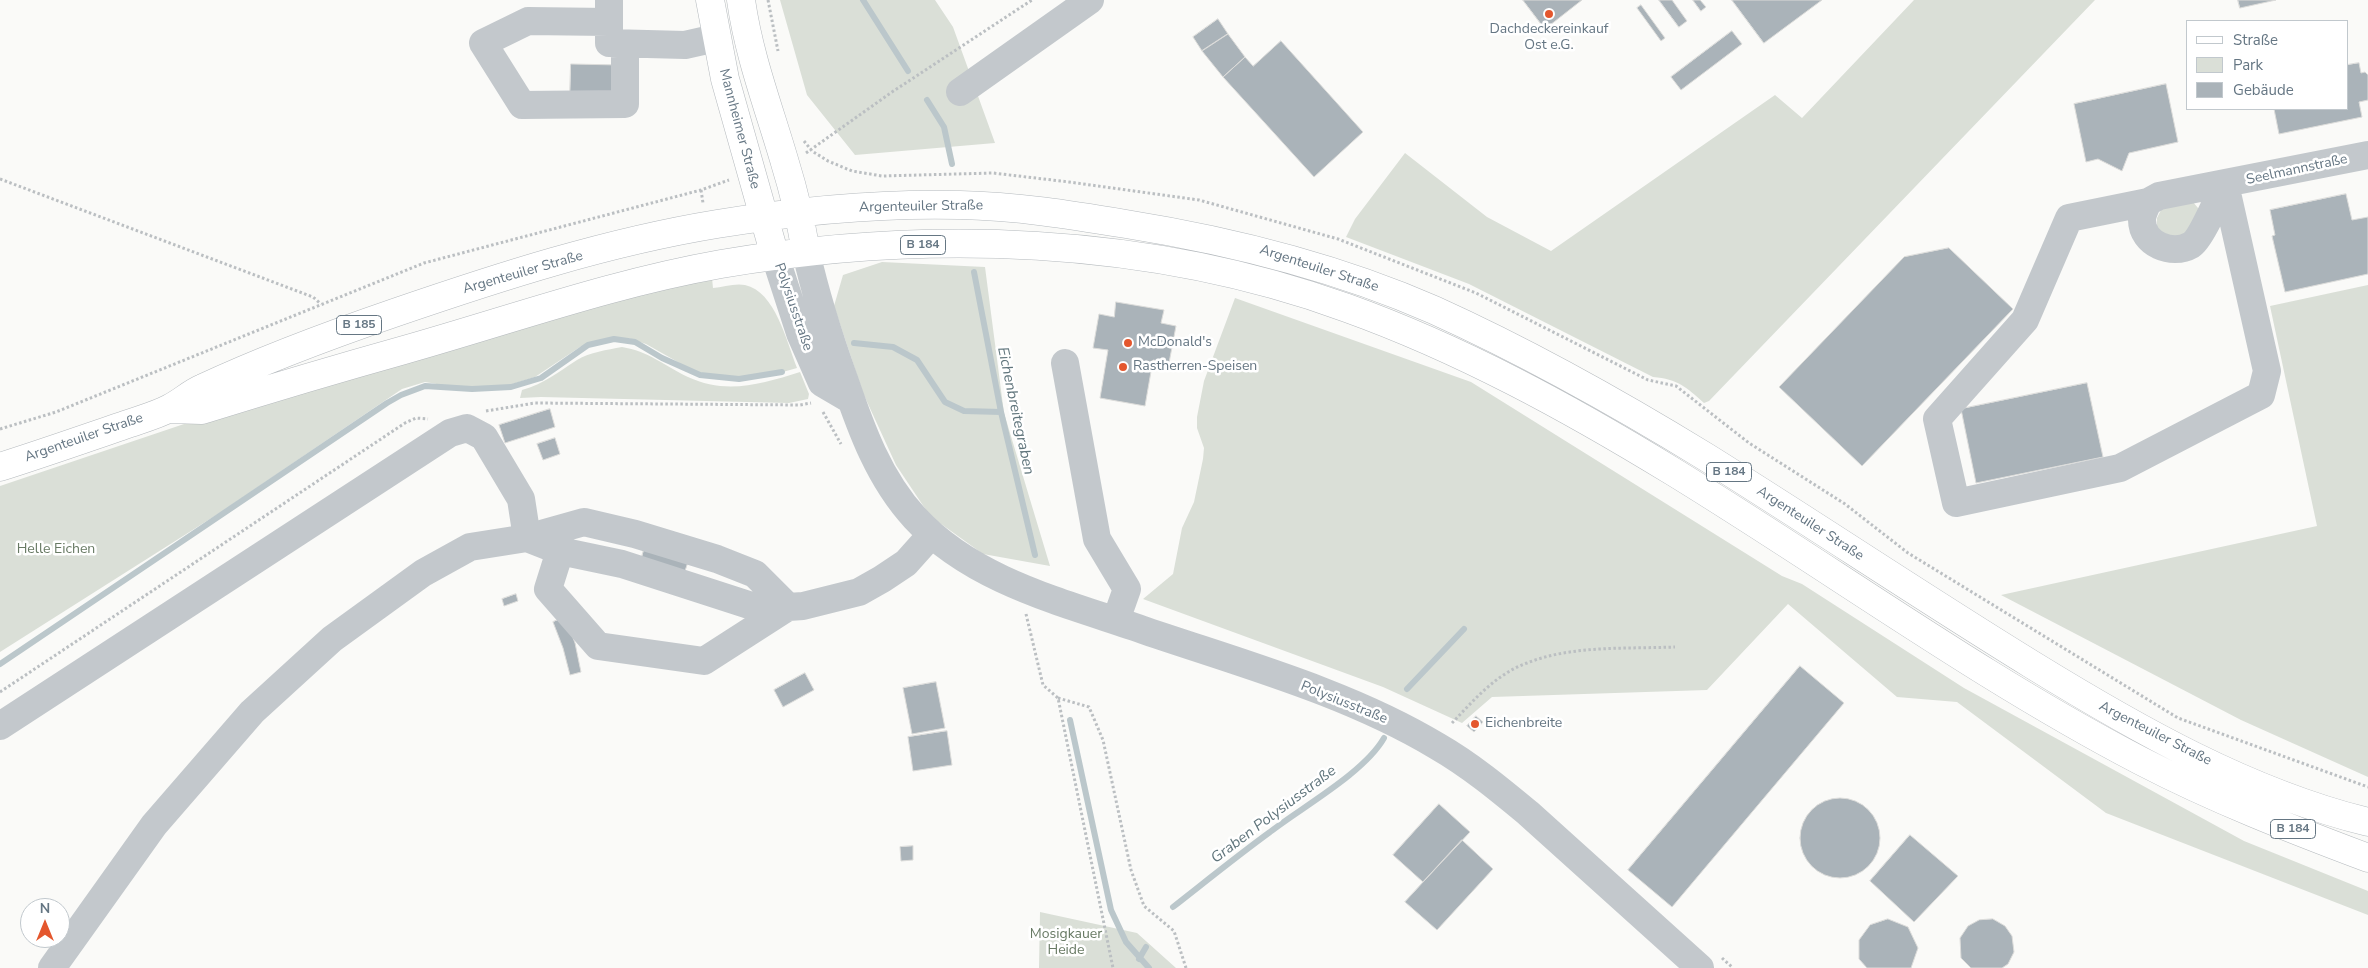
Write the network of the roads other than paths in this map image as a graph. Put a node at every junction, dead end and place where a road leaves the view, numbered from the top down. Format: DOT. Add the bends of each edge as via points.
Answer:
graph roads {
  1 [pos="710,0"];
  2 [pos="741,0"];
  3 [pos="1090,0"];
  4 [pos="609,11"];
  5 [pos="716,38"];
  6 [pos="625,44"];
  7 [pos="960,92"];
  8 [pos="2368,155"];
  9 [pos="2225,184"];
  10 [pos="2148,202"];
  11 [pos="799,212"];
  12 [pos="763,217"];
  13 [pos="806,252"];
  14 [pos="775,256"];
  15 [pos="1065,363"];
  16 [pos="851,400"];
  17 [pos="169,409"];
  18 [pos="0,467"];
  19 [pos="932,535"];
  20 [pos="527,538"];
  21 [pos="560,551"];
  22 [pos="788,607"];
  23 [pos="1116,620"];
  24 [pos="0,726"];
  25 [pos="2368,822"];
  26 [pos="2368,858"];
  27 [pos="52,968"];
  28 [pos="1700,968"];
  1 -- 5 [label="main road, Mannheimer Straße"];
  2 -- 11 [label="main road" via="752,59"];
  3 -- 7 [label="street"];
  4 -- 6 [label="street" via="609,44"];
  4 -- 6 [label="street" via="528,21 483,43 522,105 625,104"];
  5 -- 6 [label="street" via="685,45"];
  5 -- 12 [label="main road, Mannheimer Straße"];
  8 -- 9 [label="street, Seelmannstraße"];
  9 -- 10 [label="street, Seelmannstraße" via="2171,193"];
  9 -- 10 [label="street" via="2192,245 2175,250 2155,244 2145,233 2142,219"];
  9 -- 10 [label="street, Seelmannstraße" via="2267,371 2261,396 2120,468 1956,504 1937,419 2025,320 2069,218"];
  11 -- 12 [label="main road, Argenteuiler Straße / B 184"];
  11 -- 13 [label="main road"];
  11 -- 25 [label="main road, Argenteuiler Straße / B 184" via="954,205 1053,212 1254,248 1430,308 1573,378 1632,412 2095,703 2242,777 2317,807"];
  12 -- 14 [label="main road, Mannheimer Straße"];
  12 -- 17 [label="main road, Argenteuiler Straße / B 185" via="709,225 618,246 450,295 266,361 195,391"];
  13 -- 14 [label="main road, Argenteuiler Straße / B 184"];
  13 -- 16 [label="street, Polysiusstraße" via="822,314"];
  13 -- 26 [label="main road, Argenteuiler Straße / B 184" via="960,244 1126,254 1270,283 1347,308 1434,343 1582,417 1806,555 1932,638 2070,722 2143,762 2228,802"];
  14 -- 16 [label="street, Polysiusstraße" via="800,333 822,383"];
  14 -- 17 [label="main road, Argenteuiler Straße / B 185" via="602,290 202,410"];
  15 -- 23 [label="street" via="1097,539 1127,589"];
  16 -- 19 [label="street, Polysiusstraße" via="878,466 895,494"];
  17 -- 18 [label="main road, Argenteuiler Straße / B 185"];
  19 -- 22 [label="street" via="906,562 859,592"];
  19 -- 23 [label="street, Polysiusstraße" via="984,571"];
  20 -- 21 [label="street"];
  20 -- 22 [label="street" via="584,522 635,534 755,574"];
  20 -- 24 [label="street" via="521,499 484,437 467,428 450,433"];
  20 -- 27 [label="street" via="470,547 423,573 332,639 252,712 154,825"];
  21 -- 22 [label="street" via="622,564 754,607"];
  21 -- 22 [label="street" via="548,589 598,646 704,661"];
  23 -- 28 [label="street, Polysiusstraße" via="1368,710 1437,746 1500,789"];
}
